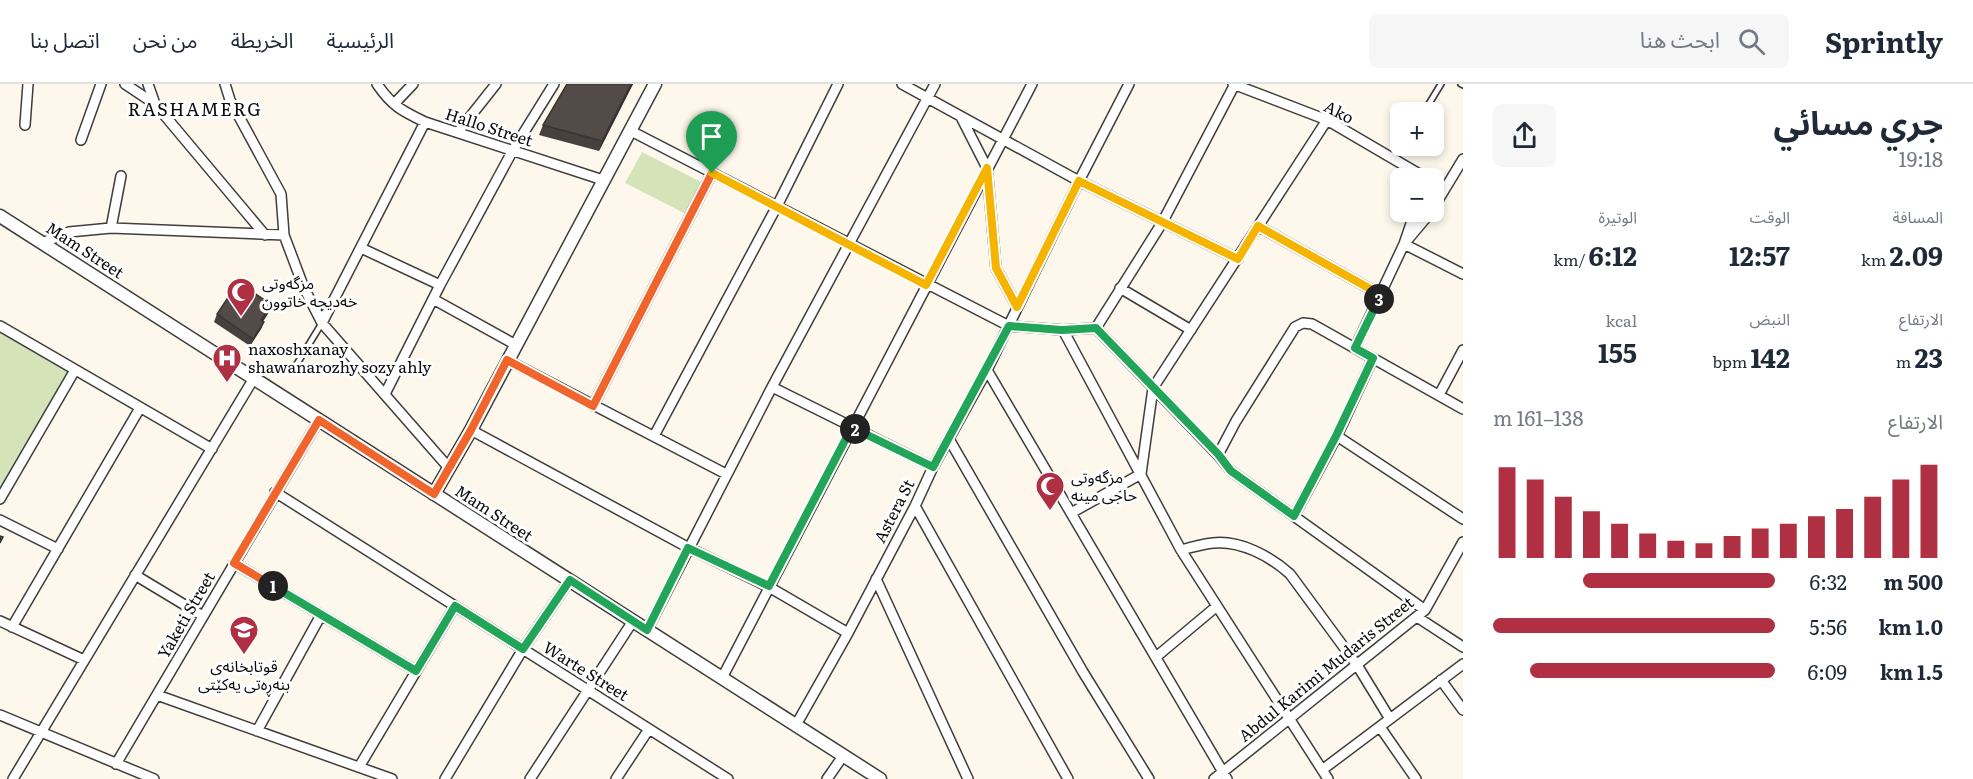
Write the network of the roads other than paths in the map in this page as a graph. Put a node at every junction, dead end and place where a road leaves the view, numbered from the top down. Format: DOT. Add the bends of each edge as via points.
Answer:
graph roads {
  1 [pos="28,84"];
  2 [pos="101,84"];
  3 [pos="125,84"];
  4 [pos="148,84"];
  5 [pos="225,84"];
  6 [pos="377,84"];
  7 [pos="413,84"];
  8 [pos="496,84"];
  9 [pos="554,84"];
  10 [pos="655,84"];
  11 [pos="838,84"];
  12 [pos="902,84"];
  13 [pos="935,84"];
  14 [pos="1032,84"];
  15 [pos="1129,84"];
  16 [pos="1234,84"];
  17 [pos="1442,84"];
  18 [pos="927,99"];
  19 [pos="1430,102"];
  20 [pos="155,104"];
  21 [pos="394,104"];
  22 [pos="962,117"];
  23 [pos="1327,120"];
  24 [pos="425,122"];
  25 [pos="25,125"];
  26 [pos="631,131"];
  27 [pos="458,132"];
  28 [pos="81,140"];
  29 [pos="1003,140"];
  30 [pos="513,150"];
  31 [pos="1461,165"];
  32 [pos="987,168"];
  33 [pos="1409,168"];
  34 [pos="712,173"];
  35 [pos="121,176"];
  36 [pos="603,180"];
  37 [pos="1079,181"];
  38 [pos="1444,190"];
  39 [pos="777,206"];
  40 [pos="0,216"];
  41 [pos="1412,222"];
  42 [pos="1423,222"];
  43 [pos="1162,223"];
  44 [pos="1258,226"];
  45 [pos="111,228"];
  46 [pos="265,235"];
  47 [pos="284,235"];
  48 [pos="42,243"];
  49 [pos="1404,244"];
  50 [pos="848,245"];
  51 [pos="361,248"];
  52 [pos="1238,259"];
  53 [pos="1463,274"];
  54 [pos="440,285"];
  55 [pos="926,285"];
  56 [pos="1120,288"];
  57 [pos="1381,295"];
  58 [pos="433,299"];
  59 [pos="1017,307"];
  60 [pos="322,323"];
  61 [pos="0,326"];
  62 [pos="1009,326"];
  63 [pos="1096,328"];
  64 [pos="1062,330"];
  65 [pos="1191,330"];
  66 [pos="516,345"];
  67 [pos="1355,348"];
  68 [pos="1463,350"];
  69 [pos="1373,358"];
  70 [pos="507,360"];
  71 [pos="295,367"];
  72 [pos="75,370"];
  73 [pos="987,370"];
  74 [pos="254,378"];
  75 [pos="772,387"];
  76 [pos="1153,388"];
  77 [pos="385,394"];
  78 [pos="1439,395"];
  79 [pos="593,406"];
  80 [pos="140,408"];
  81 [pos="1463,409"];
  82 [pos="319,420"];
  83 [pos="852,427"];
  84 [pos="471,430"];
  85 [pos="654,436"];
  86 [pos="1336,436"];
  87 [pos="949,439"];
  88 [pos="212,449"];
  89 [pos="1218,454"];
  90 [pos="933,467"];
  91 [pos="449,468"];
  92 [pos="726,474"];
  93 [pos="1141,474"];
  94 [pos="275,492"];
  95 [pos="434,494"];
  96 [pos="0,499"];
  97 [pos="915,506"];
  98 [pos="1071,513"];
  99 [pos="1294,516"];
  100 [pos="1463,519"];
  101 [pos="0,520"];
  102 [pos="1463,542"];
  103 [pos="688,548"];
  104 [pos="58,549"];
  105 [pos="1181,550"];
  106 [pos="1460,555"];
  107 [pos="234,563"];
  108 [pos="135,576"];
  109 [pos="876,579"];
  110 [pos="570,580"];
  111 [pos="769,586"];
  112 [pos="455,606"];
  113 [pos="1217,606"];
  114 [pos="1425,610"];
  115 [pos="321,615"];
  116 [pos="203,616"];
  117 [pos="1417,617"];
  118 [pos="0,621"];
  119 [pos="633,621"];
  120 [pos="12,627"];
  121 [pos="647,630"];
  122 [pos="848,633"];
  123 [pos="1463,647"];
  124 [pos="523,649"];
  125 [pos="1156,657"];
  126 [pos="84,660"];
  127 [pos="1357,664"];
  128 [pos="1463,664"];
  129 [pos="416,671"];
  130 [pos="722,678"];
  131 [pos="1441,680"];
  132 [pos="587,689"];
  133 [pos="157,695"];
  134 [pos="1463,710"];
  135 [pos="0,715"];
  136 [pos="1390,718"];
  137 [pos="1290,719"];
  138 [pos="796,725"];
  139 [pos="1380,727"];
  140 [pos="650,729"];
  141 [pos="257,730"];
  142 [pos="40,733"];
  143 [pos="843,756"];
  144 [pos="116,764"];
  145 [pos="359,767"];
  146 [pos="1322,770"];
  147 [pos="1225,775"];
  148 [pos="13,779"];
  149 [pos="154,779"];
  150 [pos="392,779"];
  151 [pos="444,779"];
  152 [pos="530,779"];
  153 [pos="616,779"];
  154 [pos="728,779"];
  155 [pos="827,779"];
  156 [pos="880,779"];
  157 [pos="968,779"];
  158 [pos="1068,779"];
  159 [pos="1149,779"];
  160 [pos="1214,779"];
  161 [pos="1328,779"];
  162 [pos="1416,779"];
  1 -- 25 [label="street"];
  2 -- 28 [label="street"];
  3 -- 20 [label="street"];
  4 -- 20 [label="street"];
  5 -- 47 [label="street" via="281,194"];
  6 -- 21 [label="street, Hallo Street"];
  7 -- 21 [label="street"];
  8 -- 27 [label="street"];
  9 -- 30 [label="street"];
  10 -- 26 [label="street"];
  11 -- 39 [label="street"];
  12 -- 18 [label="street"];
  13 -- 18 [label="street"];
  14 -- 29 [label="street"];
  15 -- 37 [label="street, Astera St"];
  16 -- 23 [label="street, Ako"];
  16 -- 43 [label="street"];
  17 -- 19 [label="lane"];
  18 -- 22 [label="street"];
  18 -- 50 [label="street"];
  20 -- 46 [label="street"];
  21 -- 24 [label="street, Hallo Street"];
  22 -- 29 [label="street"];
  22 -- 32 [label="street"];
  23 -- 33 [label="street, Ako"];
  23 -- 44 [label="street"];
  24 -- 27 [label="street, Hallo Street"];
  24 -- 51 [label="street"];
  26 -- 34 [label="street"];
  26 -- 36 [label="street"];
  27 -- 30 [label="street, Hallo Street"];
  29 -- 32 [label="street"];
  29 -- 37 [label="street"];
  30 -- 36 [label="street, Hallo Street"];
  30 -- 54 [label="street"];
  31 -- 38 [label="street"];
  32 -- 55 [label="street"];
  32 -- 59 [label="street" via="996,268"];
  34 -- 39 [label="street"];
  34 -- 79 [label="street"];
  35 -- 45 [label="street"];
  36 -- 66 [label="street"];
  37 -- 43 [label="street"];
  37 -- 59 [label="street, Astera St"];
  39 -- 50 [label="street"];
  39 -- 85 [label="street"];
  40 -- 48 [label="street, Mam Street"];
  41 -- 49 [label="street"];
  42 -- 49 [label="street"];
  43 -- 52 [label="street"];
  43 -- 56 [label="street"];
  44 -- 52 [label="street"];
  44 -- 57 [label="street"];
  45 -- 46 [label="street"];
  45 -- 48 [label="street" via="69,232"];
  46 -- 47 [label="street"];
  47 -- 60 [label="street"];
  48 -- 74 [label="street, Mam Street"];
  49 -- 53 [label="street"];
  49 -- 57 [label="street"];
  50 -- 55 [label="street"];
  50 -- 75 [label="street"];
  51 -- 54 [label="street"];
  51 -- 60 [label="street"];
  52 -- 65 [label="street"];
  54 -- 58 [label="street"];
  55 -- 62 [label="street"];
  55 -- 83 [label="street"];
  56 -- 63 [label="street"];
  56 -- 65 [label="street"];
  57 -- 67 [label="street"];
  58 -- 66 [label="street"];
  58 -- 77 [label="street"];
  59 -- 62 [label="street, Astera St"];
  60 -- 71 [label="lane"];
  60 -- 77 [label="street"];
  61 -- 72 [label="street"];
  62 -- 64 [label="street"];
  62 -- 73 [label="street, Astera St"];
  63 -- 64 [label="street"];
  63 -- 76 [label="street"];
  64 -- 93 [label="street"];
  65 -- 76 [label="street"];
  66 -- 70 [label="street"];
  67 -- 69 [label="street"];
  67 -- 89 [label="street" via="1312,324 1295,327"];
  68 -- 78 [label="street"];
  69 -- 78 [label="street"];
  69 -- 86 [label="street"];
  70 -- 79 [label="street"];
  70 -- 84 [label="street"];
  72 -- 80 [label="street"];
  72 -- 96 [label="street"];
  73 -- 87 [label="street, Astera St"];
  73 -- 98 [label="street"];
  74 -- 82 [label="street, Mam Street"];
  74 -- 88 [label="street"];
  75 -- 83 [label="street"];
  75 -- 92 [label="street"];
  76 -- 89 [label="street"];
  76 -- 93 [label="street"];
  77 -- 91 [label="street"];
  78 -- 81 [label="street"];
  79 -- 85 [label="street"];
  80 -- 88 [label="street"];
  80 -- 104 [label="street"];
  82 -- 94 [label="street, Yaketi Street"];
  82 -- 95 [label="street, Mam Street"];
  83 -- 90 [label="street"];
  83 -- 111 [label="street"];
  84 -- 91 [label="street"];
  84 -- 103 [label="street"];
  85 -- 92 [label="street"];
  86 -- 99 [label="street"];
  86 -- 100 [label="street"];
  87 -- 90 [label="street, Astera St"];
  87 -- 159 [label="street"];
  88 -- 108 [label="street"];
  89 -- 99 [label="street" via="1231,471"];
  90 -- 97 [label="street, Astera St"];
  91 -- 95 [label="street"];
  92 -- 103 [label="street"];
  93 -- 98 [label="street"];
  93 -- 105 [label="street"];
  94 -- 107 [label="street, Yaketi Street"];
  94 -- 112 [label="street, Warte Street"];
  95 -- 110 [label="street, Mam Street"];
  97 -- 109 [label="street, Astera St"];
  97 -- 158 [label="street"];
  98 -- 125 [label="street"];
  99 -- 114 [label="street"];
  101 -- 104 [label="street"];
  102 -- 106 [label="street, Abdul Karimi Mudaris Street"];
  103 -- 111 [label="street"];
  103 -- 121 [label="street"];
  104 -- 120 [label="street"];
  105 -- 113 [label="street"];
  105 -- 127 [label="street" via="1214,542 1255,551 1279,564"];
  106 -- 114 [label="street, Abdul Karimi Mudaris Street"];
  107 -- 115 [label="street"];
  107 -- 116 [label="street, Yaketi Street"];
  108 -- 116 [label="street"];
  108 -- 126 [label="street"];
  109 -- 122 [label="street, Astera St"];
  109 -- 157 [label="street"];
  110 -- 119 [label="street, Mam Street"];
  110 -- 124 [label="street"];
  111 -- 122 [label="street"];
  111 -- 130 [label="street"];
  112 -- 124 [label="street, Warte Street"];
  112 -- 129 [label="street"];
  113 -- 125 [label="street"];
  113 -- 137 [label="street"];
  114 -- 117 [label="street, Abdul Karimi Mudaris Street"];
  115 -- 129 [label="street"];
  115 -- 141 [label="street"];
  116 -- 133 [label="street, Yaketi Street"];
  117 -- 123 [label="street"];
  117 -- 127 [label="street, Abdul Karimi Mudaris Street"];
  118 -- 120 [label="street"];
  119 -- 121 [label="street, Mam Street"];
  119 -- 132 [label="street"];
  120 -- 126 [label="street"];
  121 -- 130 [label="street, Mam Street"];
  122 -- 138 [label="street, Astera St"];
  124 -- 132 [label="street, Warte Street"];
  124 -- 151 [label="street"];
  125 -- 147 [label="street"];
  126 -- 142 [label="street"];
  127 -- 136 [label="street"];
  127 -- 137 [label="street, Abdul Karimi Mudaris Street"];
  128 -- 131 [label="street"];
  129 -- 145 [label="street"];
  130 -- 138 [label="street, Mam Street"];
  131 -- 134 [label="street"];
  131 -- 136 [label="street"];
  132 -- 140 [label="street, Warte Street"];
  132 -- 152 [label="street"];
  133 -- 141 [label="street"];
  133 -- 144 [label="street, Yaketi Street"];
  135 -- 142 [label="street"];
  136 -- 139 [label="street"];
  137 -- 146 [label="street"];
  137 -- 147 [label="street, Abdul Karimi Mudaris Street"];
  138 -- 143 [label="street, Mam Street"];
  139 -- 146 [label="street"];
  139 -- 162 [label="street"];
  140 -- 153 [label="street"];
  140 -- 154 [label="street, Warte Street"];
  141 -- 145 [label="street"];
  142 -- 144 [label="street"];
  142 -- 148 [label="street"];
  143 -- 155 [label="street"];
  143 -- 156 [label="street, Mam Street"];
  144 -- 149 [label="street"];
  145 -- 150 [label="street"];
  146 -- 161 [label="street"];
  147 -- 160 [label="street, Abdul Karimi Mudaris Street"];
}
